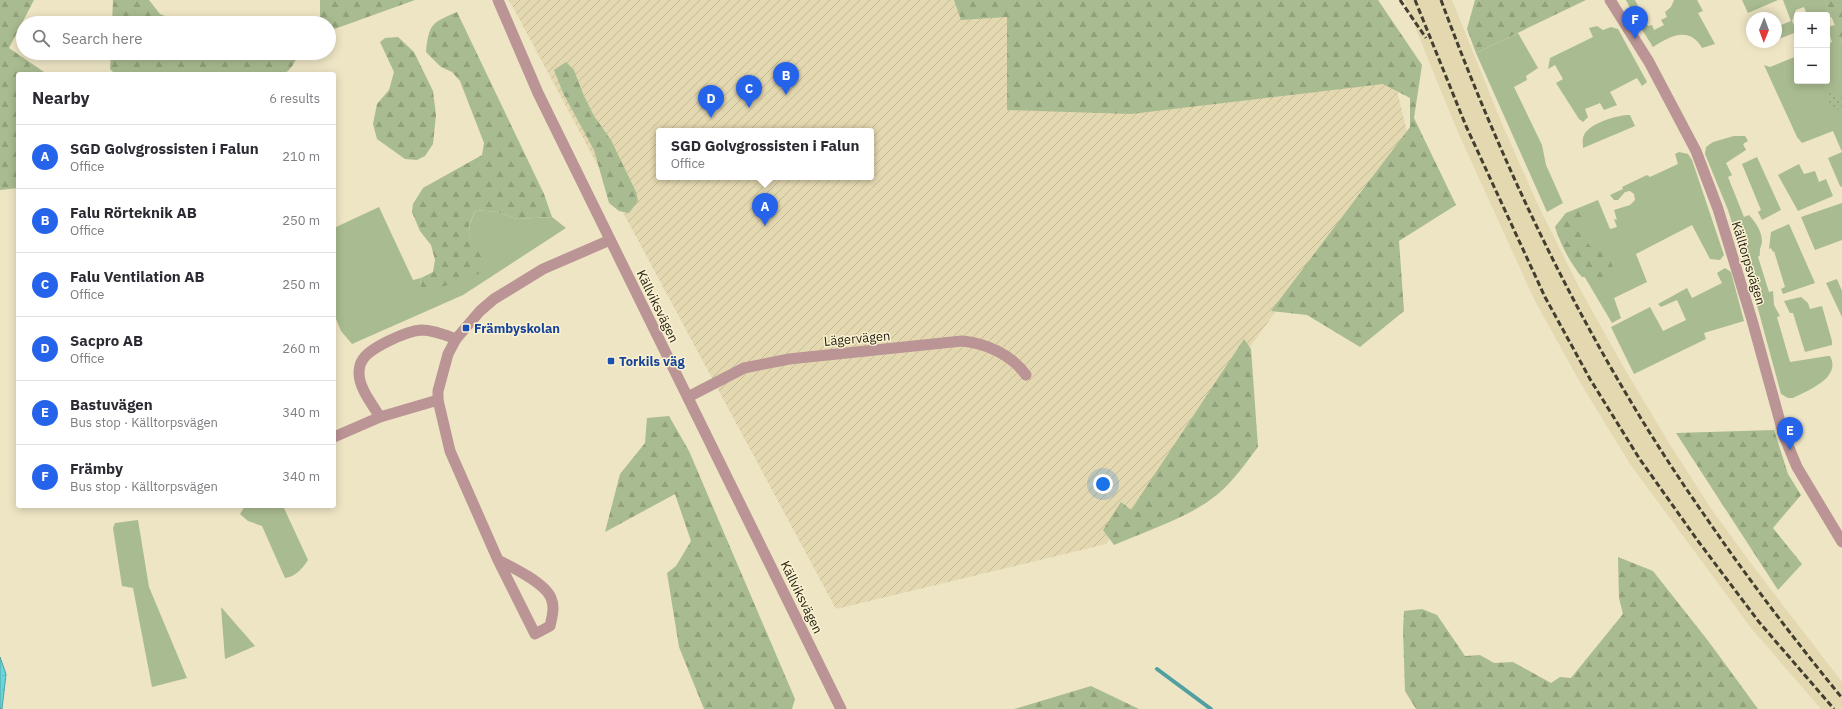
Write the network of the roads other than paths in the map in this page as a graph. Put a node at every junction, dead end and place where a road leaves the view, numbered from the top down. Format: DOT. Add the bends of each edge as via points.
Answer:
graph roads {
  1 [pos="498,0"];
  2 [pos="1610,0"];
  3 [pos="610,240"];
  4 [pos="456,339"];
  5 [pos="1026,375"];
  6 [pos="688,397"];
  7 [pos="438,400"];
  8 [pos="380,417"];
  9 [pos="336,436"];
  10 [pos="1842,542"];
  11 [pos="498,560"];
  12 [pos="841,709"];
  1 -- 3 [label="street, Källviksvägen" via="538,93"];
  2 -- 10 [label="street, Källtorpsvägen" via="1649,62 1696,151 1718,209 1784,436 1797,467"];
  3 -- 4 [label="street" via="543,269 510,289 480,311"];
  3 -- 6 [label="street, Källviksvägen"];
  4 -- 7 [label="street" via="448,354"];
  4 -- 8 [label="street" via="445,334 420,330 375,348 362,360 359,372 361,382"];
  5 -- 6 [label="street, Lägervägen" via="1018,364 987,346 962,341 766,363 744,368"];
  6 -- 12 [label="street, Källviksvägen"];
  7 -- 8 [label="street"];
  7 -- 11 [label="street" via="450,451"];
  8 -- 9 [label="street"];
  11 -- 11 [label="street" via="531,579 551,597 554,612 550,626 535,634"];
}
